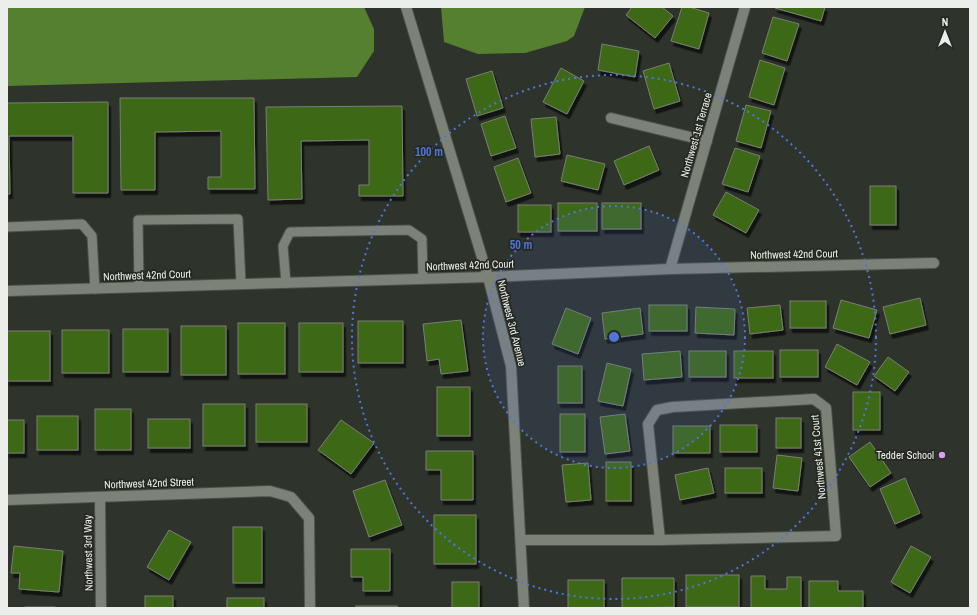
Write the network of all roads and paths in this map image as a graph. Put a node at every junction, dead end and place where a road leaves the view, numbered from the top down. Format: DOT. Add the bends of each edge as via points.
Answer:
graph roads {
  1 [pos="406,7"];
  2 [pos="745,7"];
  3 [pos="610,118"];
  4 [pos="707,141"];
  5 [pos="7,227"];
  6 [pos="934,262"];
  7 [pos="670,269"];
  8 [pos="488,277"];
  9 [pos="423,279"];
  10 [pos="286,283"];
  11 [pos="241,284"];
  12 [pos="139,288"];
  13 [pos="95,289"];
  14 [pos="7,291"];
  15 [pos="100,497"];
  16 [pos="7,500"];
  17 [pos="521,540"];
  18 [pos="660,540"];
  19 [pos="101,608"];
  20 [pos="310,608"];
  21 [pos="524,608"];
  1 -- 8 [label="street, Northwest 3rd Avenue"];
  2 -- 4 [label="street, Northwest 1st Terrace"];
  3 -- 4 [label="street"];
  4 -- 7 [label="street, Northwest 1st Terrace"];
  5 -- 13 [label="lane" via="82,224 92,236"];
  6 -- 7 [label="street, Northwest 42nd Court"];
  7 -- 8 [label="street, Northwest 42nd Court"];
  8 -- 9 [label="street, Northwest 42nd Court"];
  8 -- 17 [label="street, Northwest 3rd Avenue" via="511,366"];
  9 -- 10 [label="street, Northwest 42nd Court"];
  9 -- 10 [label="lane" via="422,239 409,230 290,232 283,246"];
  10 -- 11 [label="street, Northwest 42nd Court"];
  11 -- 12 [label="street, Northwest 42nd Court"];
  11 -- 12 [label="lane" via="238,219 138,220"];
  12 -- 13 [label="street, Northwest 42nd Court"];
  13 -- 14 [label="street, Northwest 42nd Court"];
  15 -- 16 [label="street, Northwest 42nd Street"];
  15 -- 19 [label="street, Northwest 3rd Way"];
  15 -- 20 [label="street, Northwest 42nd Street" via="270,491 291,497 309,518"];
  17 -- 18 [label="street, Northwest 41st Court"];
  17 -- 21 [label="street, Northwest 3rd Avenue"];
  18 -- 18 [label="street, Northwest 41st Court" via="648,424 657,410 814,399 826,408 836,536"];
}
